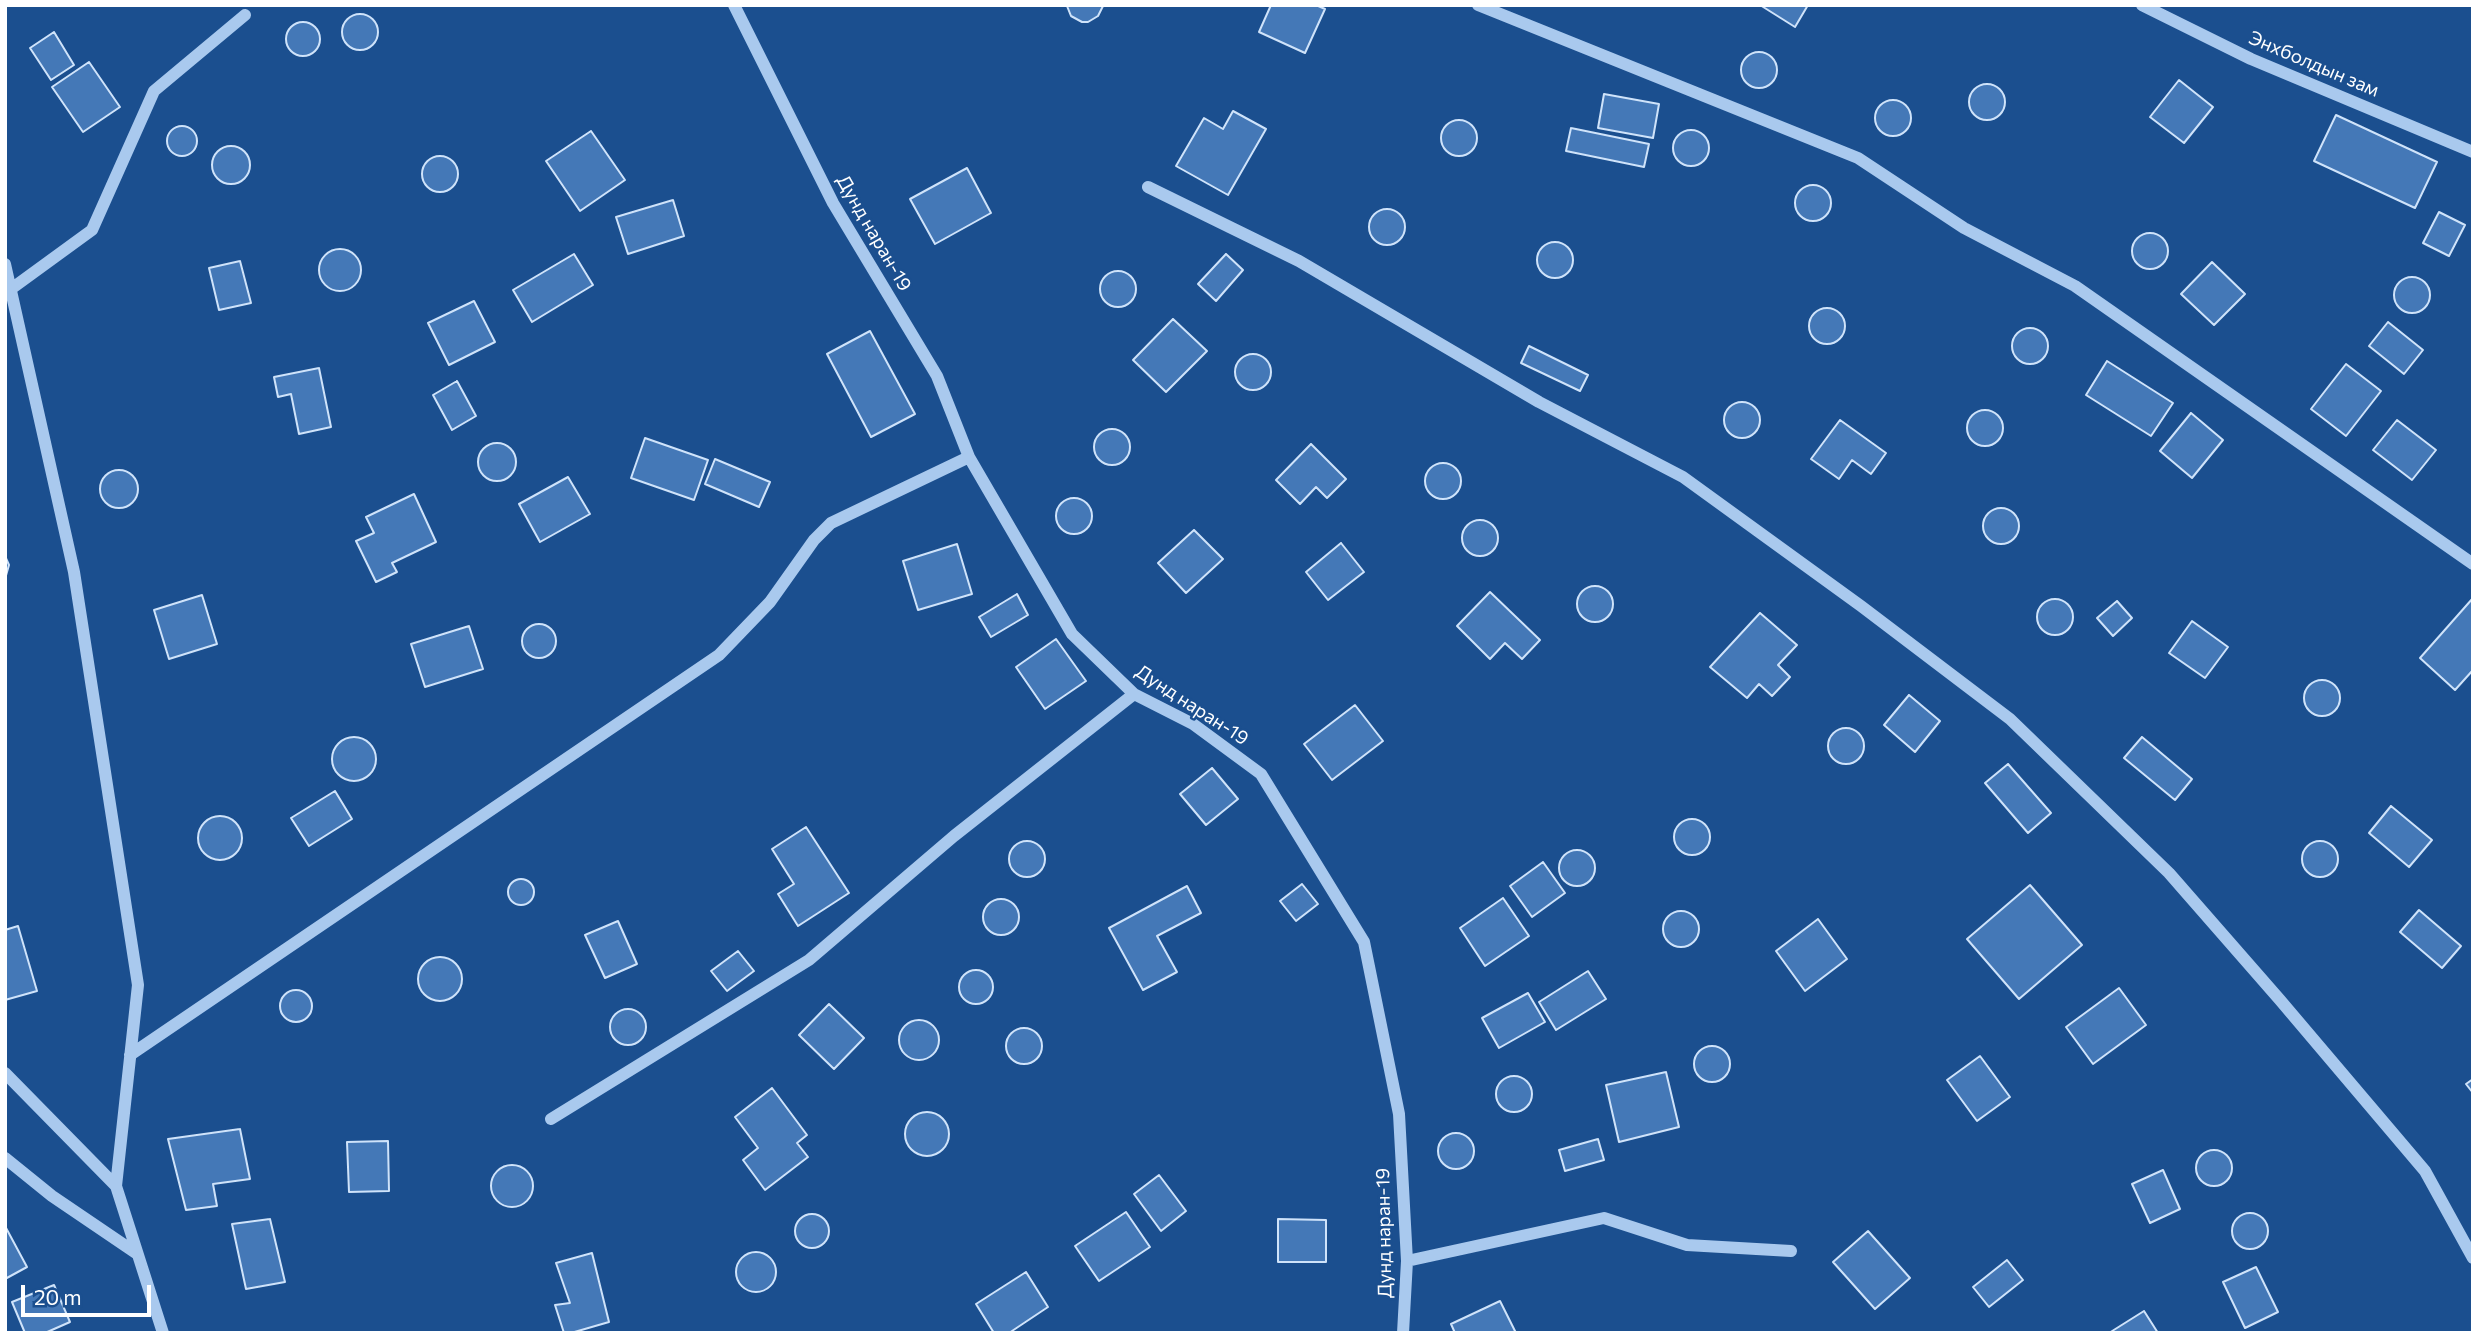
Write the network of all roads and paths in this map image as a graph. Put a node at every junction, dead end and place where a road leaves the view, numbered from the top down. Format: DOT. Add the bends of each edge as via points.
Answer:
graph roads {
  1 [pos="734,5"];
  2 [pos="1478,5"];
  3 [pos="2142,5"];
  4 [pos="245,15"];
  5 [pos="2473,152"];
  6 [pos="1148,187"];
  7 [pos="5,264"];
  8 [pos="11,289"];
  9 [pos="969,457"];
  10 [pos="2473,564"];
  11 [pos="1134,694"];
  12 [pos="130,1055"];
  13 [pos="5,1073"];
  14 [pos="551,1119"];
  15 [pos="5,1158"];
  16 [pos="116,1186"];
  17 [pos="1791,1251"];
  18 [pos="136,1253"];
  19 [pos="2473,1258"];
  20 [pos="1408,1261"];
  21 [pos="163,1333"];
  22 [pos="1403,1333"];
  1 -- 9 [label="street, Дунд наран-19" via="833,203 937,376"];
  2 -- 10 [label="street" via="1858,158 1964,228 2075,286"];
  3 -- 5 [label="street, Энхболдын зам" via="2251,59"];
  4 -- 8 [label="street" via="154,90 92,230"];
  6 -- 19 [label="street" via="1299,261 1539,402 1683,477 2010,719 2169,873 2280,1000 2426,1171"];
  7 -- 8 [label="street"];
  8 -- 12 [label="street" via="77,586 138,985"];
  9 -- 11 [label="street, Дунд наран-19" via="1072,634"];
  9 -- 12 [label="street" via="831,523 770,602 719,655"];
  11 -- 14 [label="street" via="954,836 809,960"];
  11 -- 20 [label="street, Дунд наран-19" via="1193,724 1261,774 1364,942 1399,1114"];
  12 -- 16 [label="street"];
  13 -- 16 [label="street"];
  15 -- 18 [label="street"];
  16 -- 18 [label="street"];
  17 -- 20 [label="street" via="1687,1245 1604,1218"];
  18 -- 21 [label="street"];
  20 -- 22 [label="street, Дунд наран-19"];
}
